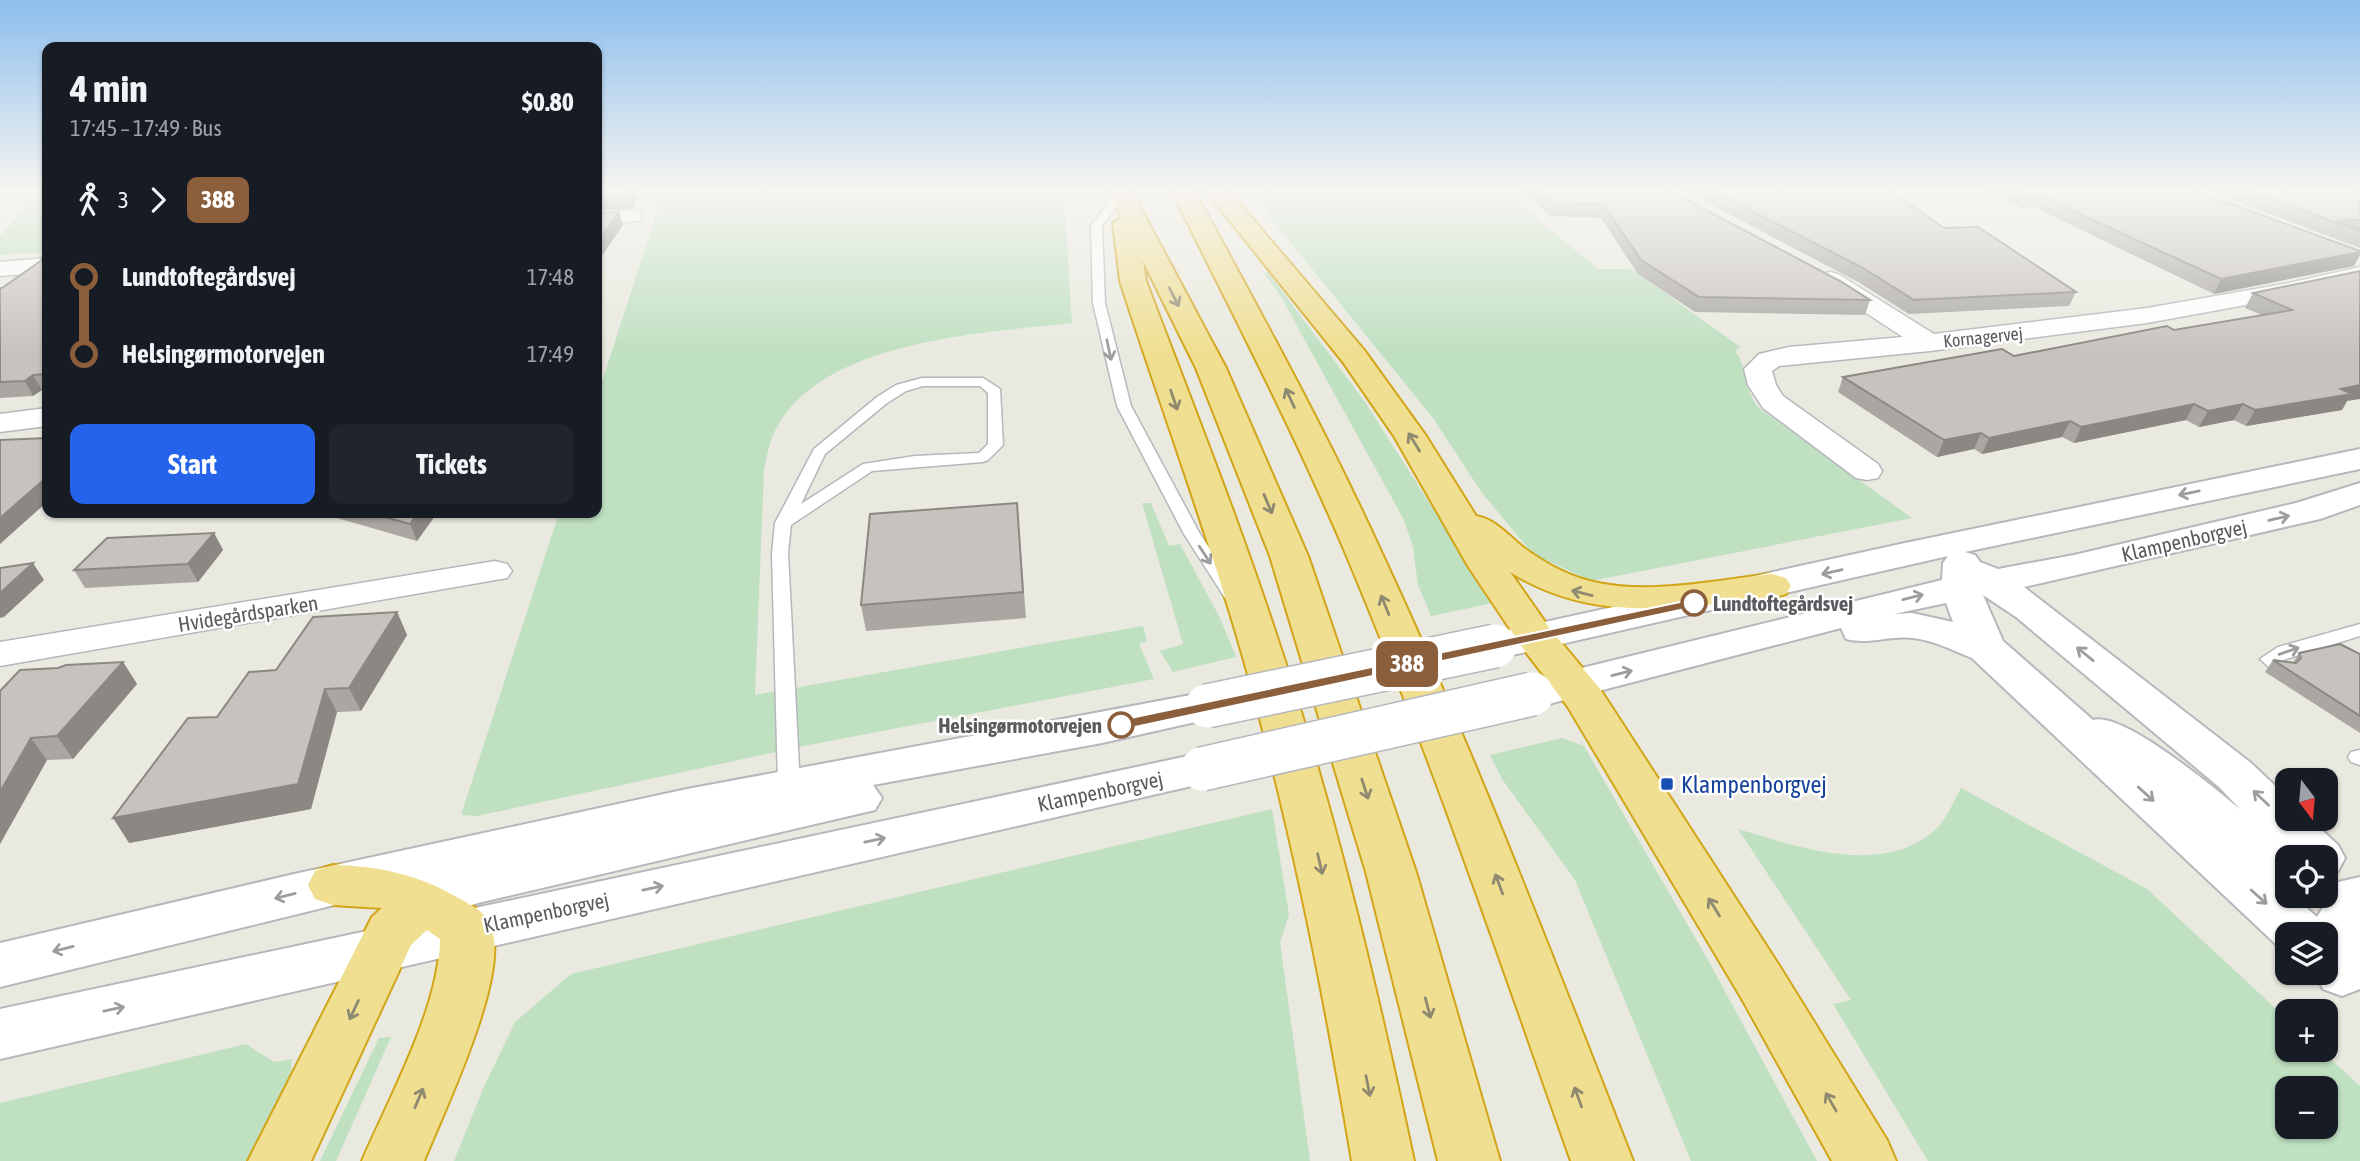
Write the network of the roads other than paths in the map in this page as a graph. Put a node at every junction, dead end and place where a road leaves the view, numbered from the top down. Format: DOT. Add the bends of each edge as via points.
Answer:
graph roads {
  1 [pos="1097,244"];
  2 [pos="1128,244"];
  3 [pos="1147,244"];
  4 [pos="1211,244"];
  5 [pos="1261,244"];
  6 [pos="2356,262"];
  7 [pos="42,265"];
  8 [pos="0,269"];
  9 [pos="1814,270"];
  10 [pos="1930,343"];
  11 [pos="42,418"];
  12 [pos="0,423"];
  13 [pos="2360,459"];
  14 [pos="1867,471"];
  15 [pos="2360,493"];
  16 [pos="1450,500"];
  17 [pos="783,523"];
  18 [pos="1971,569"];
  19 [pos="495,571"];
  20 [pos="1772,586"];
  21 [pos="1256,633"];
  22 [pos="1536,638"];
  23 [pos="2355,640"];
  24 [pos="1738,642"];
  25 [pos="1987,649"];
  26 [pos="0,654"];
  27 [pos="2281,668"];
  28 [pos="1526,674"];
  29 [pos="2048,706"];
  30 [pos="999,749"];
  31 [pos="789,786"];
  32 [pos="2307,845"];
  33 [pos="2275,863"];
  34 [pos="333,885"];
  35 [pos="2347,896"];
  36 [pos="444,915"];
  37 [pos="2287,922"];
  38 [pos="383,949"];
  39 [pos="0,965"];
  40 [pos="2342,973"];
  41 [pos="0,1034"];
  42 [pos="279,1161"];
  43 [pos="393,1161"];
  44 [pos="1383,1161"];
  45 [pos="1469,1161"];
  46 [pos="1602,1161"];
  47 [pos="1864,1161"];
  1 -- 21 [label="lane, one-way" via="1100,303 1124,406 1192,534"];
  2 -- 21 [label="highway, one-way" via="1133,281"];
  3 -- 45 [label="highway, one-way" via="1211,368 1289,556 1391,872"];
  46 -- 4 [label="highway, one-way" via="1491,862 1361,547"];
  16 -- 5 [label="highway, one-way" via="1354,356"];
  6 -- 10 [label="street, Kornagervej" via="2216,306"];
  7 -- 8 [label="street"];
  9 -- 10 [label="street"];
  10 -- 14 [label="street, Kornagervej" via="1789,355 1769,360 1758,369 1773,402"];
  11 -- 12 [label="street"];
  13 -- 18 [label="street, Klampenborgvej, one-way"];
  18 -- 15 [label="street, Klampenborgvej, one-way" via="2231,530 2307,512"];
  20 -- 16 [label="highway, one-way" via="1628,599 1582,593 1545,579 1510,557"];
  16 -- 22 [label="highway" via="1487,566"];
  17 -- 17 [label="lane" via="868,467 983,457 995,445 995,392 983,382 922,382 901,388 819,452"];
  17 -- 31 [label="lane" via="780,553"];
  18 -- 20 [label="street, Klampenborgvej, one-way" via="1905,554"];
  24 -- 18 [label="street, Klampenborgvej, one-way"];
  18 -- 25 [label="street" via="1971,623"];
  32 -- 18 [label="street, one-way" via="2235,775"];
  19 -- 26 [label="street, Hvidegårdsparken"];
  20 -- 22 [label="street, Klampenborgvej"];
  21 -- 44 [label="highway, one-way" via="1311,825"];
  22 -- 28 [label="highway"];
  22 -- 28 [label="street" via="1524,655"];
  27 -- 23 [label="lane, one-way" via="2269,659 2325,640"];
  24 -- 25 [label="street" via="1912,625"];
  28 -- 24 [label="street, Klampenborgvej, one-way"];
  25 -- 29 [label="street"];
  28 -- 30 [label="street, Klampenborgvej, bridge" via="1207,706"];
  36 -- 28 [label="street, Klampenborgvej, one-way, bridge" via="1202,769 1361,733"];
  47 -- 28 [label="highway, one-way" via="1761,983"];
  29 -- 33 [label="street" via="2144,757"];
  29 -- 37 [label="street, one-way"];
  30 -- 31 [label="street, Klampenborgvej"];
  30 -- 36 [label="street" via="880,792 475,884"];
  31 -- 34 [label="street, Klampenborgvej"];
  34 -- 36 [label="highway" via="388,887"];
  34 -- 39 [label="street, Klampenborgvej, one-way"];
  35 -- 40 [label="street" via="2336,937"];
  36 -- 38 [label="street, Klampenborgvej"];
  43 -- 36 [label="highway, one-way" via="456,1008 467,962"];
  41 -- 38 [label="street, Klampenborgvej, one-way"];
  38 -- 42 [label="highway, one-way"];
}
